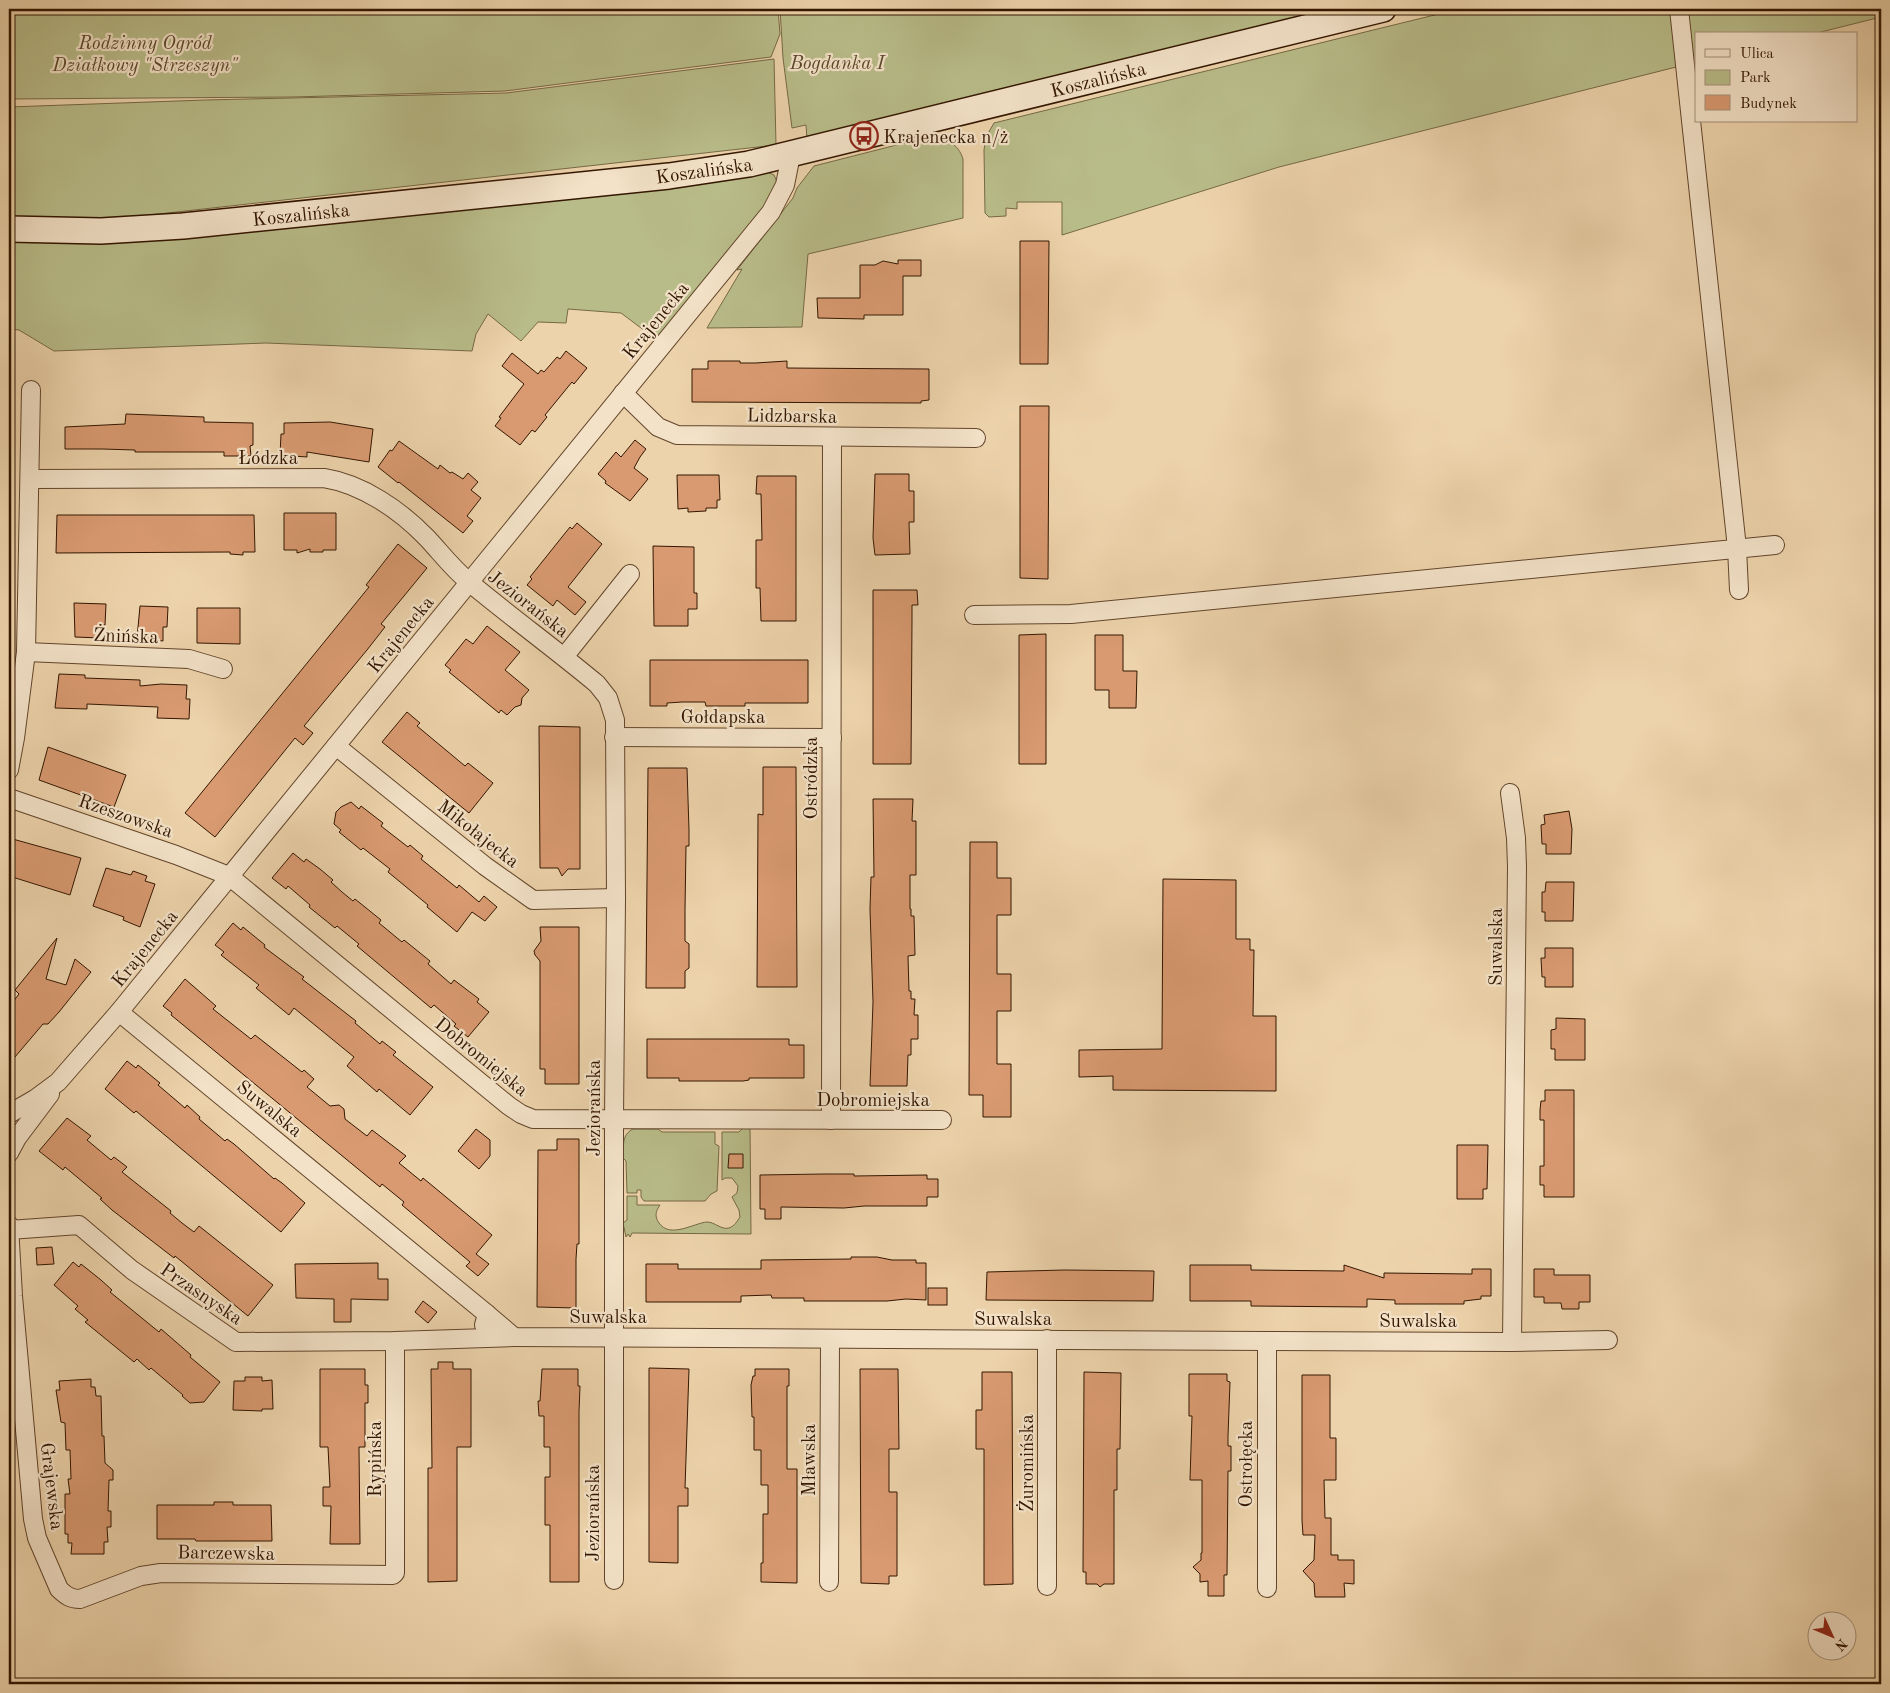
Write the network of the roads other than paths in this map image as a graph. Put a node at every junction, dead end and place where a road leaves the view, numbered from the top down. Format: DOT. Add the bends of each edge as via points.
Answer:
graph roads {
  1 [pos="1382,9"];
  2 [pos="1679,9"];
  3 [pos="791,155"];
  4 [pos="9,229"];
  5 [pos="32,390"];
  6 [pos="623,393"];
  7 [pos="832,437"];
  8 [pos="976,438"];
  9 [pos="30,479"];
  10 [pos="1775,545"];
  11 [pos="1737,548"];
  12 [pos="630,574"];
  13 [pos="469,582"];
  14 [pos="1739,590"];
  15 [pos="974,615"];
  16 [pos="26,652"];
  17 [pos="564,657"];
  18 [pos="223,669"];
  19 [pos="614,737"];
  20 [pos="832,738"];
  21 [pos="336,746"];
  22 [pos="9,770"];
  23 [pos="1510,793"];
  24 [pos="9,798"];
  25 [pos="229,876"];
  26 [pos="616,898"];
  27 [pos="119,1012"];
  28 [pos="58,1082"];
  29 [pos="9,1114"];
  30 [pos="614,1119"];
  31 [pos="831,1120"];
  32 [pos="942,1120"];
  33 [pos="9,1153"];
  34 [pos="9,1225"];
  35 [pos="9,1230"];
  36 [pos="487,1314"];
  37 [pos="480,1337"];
  38 [pos="514,1337"];
  39 [pos="613,1338"];
  40 [pos="830,1339"];
  41 [pos="1047,1340"];
  42 [pos="1608,1340"];
  43 [pos="395,1341"];
  44 [pos="1267,1341"];
  45 [pos="1512,1342"];
  46 [pos="393,1576"];
  47 [pos="614,1580"];
  48 [pos="829,1582"];
  49 [pos="1047,1586"];
  50 [pos="1266,1588"];
  51 [pos="65,1595"];
  1 -- 3 [label="street, Koszalińska"];
  2 -- 11 [label="street"];
  3 -- 4 [label="street, Koszalińska" via="669,176 183,226 102,231"];
  3 -- 6 [label="street, Krajenecka" via="785,185 776,204"];
  5 -- 9 [label="street"];
  6 -- 7 [label="street, Lidzbarska" via="658,427 677,435"];
  6 -- 13 [label="street, Krajenecka"];
  7 -- 8 [label="street, Lidzbarska"];
  7 -- 20 [label="street, Ostródzka"];
  9 -- 13 [label="street, Łódzka" via="324,478 339,481 373,496 410,522"];
  9 -- 16 [label="street"];
  10 -- 11 [label="street"];
  11 -- 14 [label="street"];
  11 -- 15 [label="street" via="1071,614"];
  12 -- 17 [label="street, Jeziorańska"];
  13 -- 17 [label="street, Jeziorańska"];
  13 -- 21 [label="street, Krajenecka"];
  16 -- 18 [label="street, Żnińska" via="190,659"];
  16 -- 22 [label="street"];
  17 -- 19 [label="street, Jeziorańska" via="597,684 608,698 615,720"];
  19 -- 20 [label="street, Gołdapska"];
  19 -- 26 [label="street, Jeziorańska"];
  20 -- 31 [label="street, Ostródzka"];
  21 -- 25 [label="street, Krajenecka"];
  21 -- 26 [label="street, Mikołajecka" via="485,866 533,900"];
  23 -- 45 [label="street, Suwalska" via="1517,867"];
  24 -- 25 [label="street, Rzeszowska"];
  25 -- 27 [label="street, Krajenecka"];
  25 -- 30 [label="street, Dobromiejska" via="521,1114 533,1119"];
  26 -- 30 [label="street, Jeziorańska"];
  27 -- 28 [label="street, Krajenecka"];
  27 -- 36 [label="street, Suwalska"];
  28 -- 29 [label="street, Krajenecka"];
  28 -- 33 [label="street"];
  30 -- 31 [label="street, Dobromiejska"];
  30 -- 39 [label="street, Jeziorańska"];
  31 -- 32 [label="street, Dobromiejska"];
  34 -- 35 [label="street, Grajewska"];
  35 -- 43 [label="street, Przasnyska" via="79,1225 132,1270 236,1342"];
  35 -- 51 [label="street, Grajewska" via="32,1519 46,1561 59,1590"];
  36 -- 37 [label="street"];
  36 -- 38 [label="street, Suwalska"];
  37 -- 38 [label="street, Suwalska"];
  37 -- 43 [label="street, Przasnyska"];
  38 -- 39 [label="street, Suwalska"];
  39 -- 40 [label="street, Suwalska"];
  39 -- 47 [label="street, Jeziorańska"];
  40 -- 41 [label="street, Suwalska"];
  40 -- 48 [label="street, Mławska"];
  41 -- 44 [label="street, Suwalska"];
  41 -- 49 [label="street, Żuromińska"];
  42 -- 45 [label="street, Suwalska"];
  43 -- 46 [label="street, Rypińska"];
  44 -- 45 [label="street, Suwalska"];
  44 -- 50 [label="street, Ostrołęcka"];
  46 -- 51 [label="street, Barczewska" via="161,1573 141,1576 80,1599"];
}
